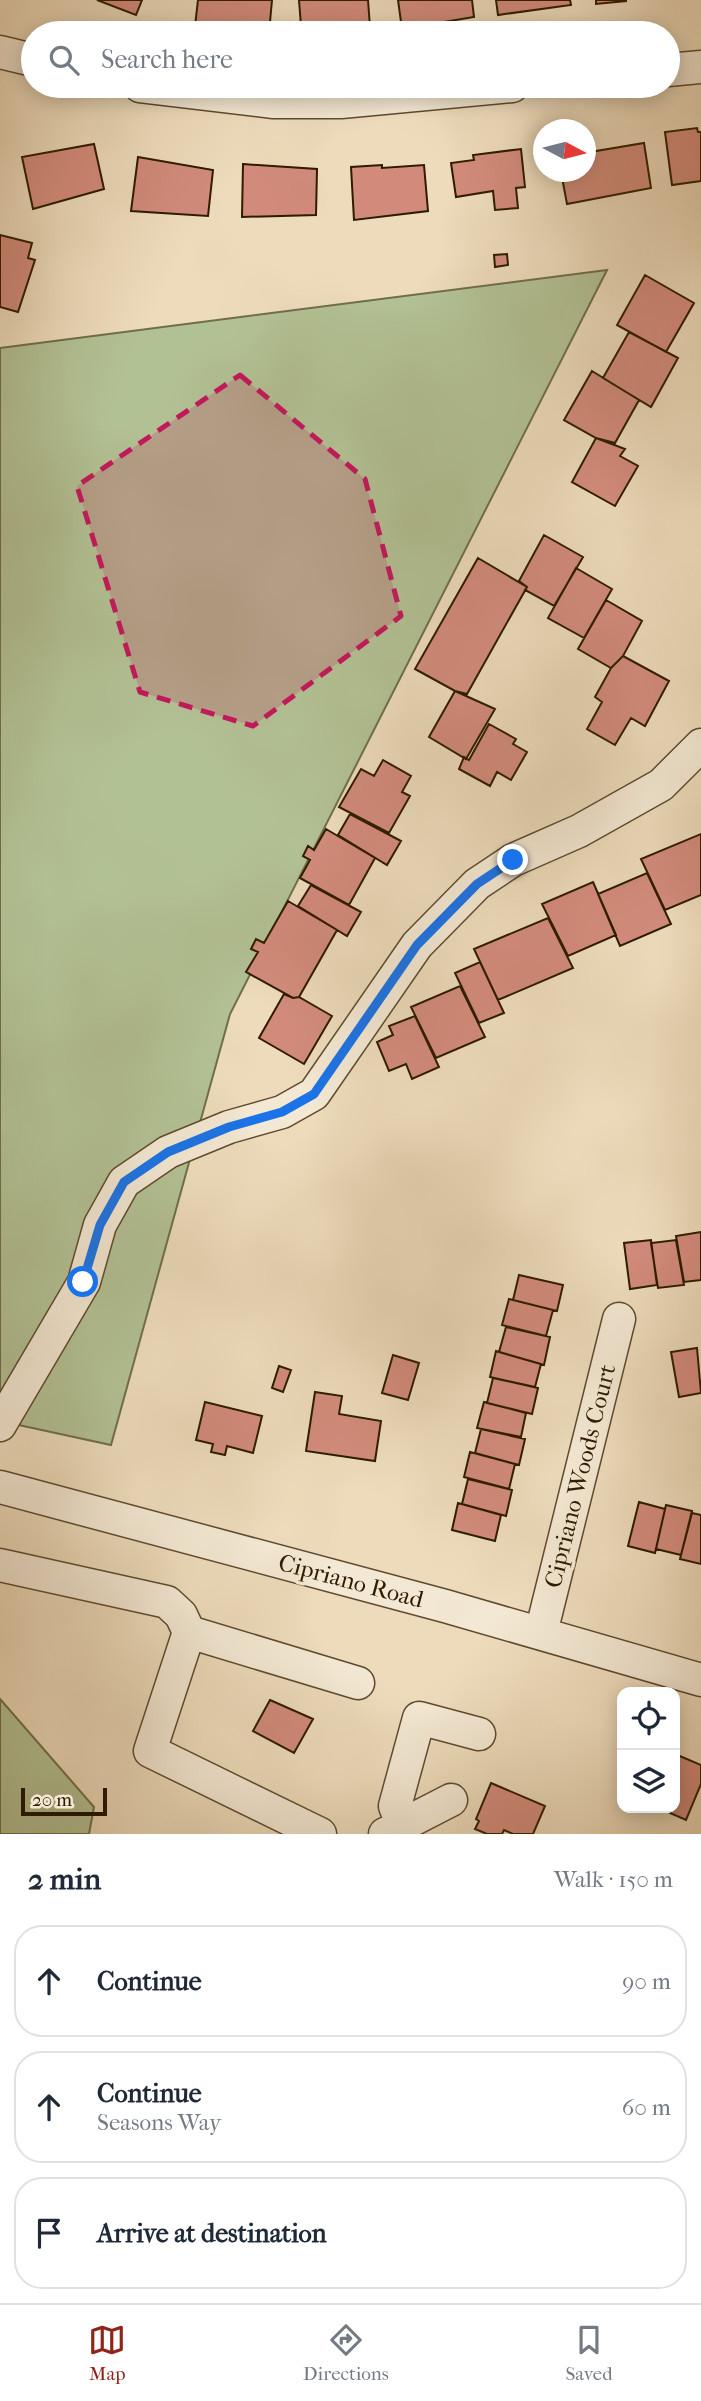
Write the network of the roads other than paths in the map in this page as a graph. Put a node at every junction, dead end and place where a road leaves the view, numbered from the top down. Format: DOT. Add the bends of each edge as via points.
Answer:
graph roads {
  1 [pos="0,52"];
  2 [pos="21,57"];
  3 [pos="701,67"];
  4 [pos="680,69"];
  5 [pos="240,98"];
  6 [pos="384,98"];
  7 [pos="701,746"];
  8 [pos="619,1319"];
  9 [pos="0,1425"];
  10 [pos="0,1487"];
  11 [pos="0,1565"];
  12 [pos="189,1632"];
  13 [pos="541,1633"];
  14 [pos="701,1681"];
  15 [pos="358,1683"];
  16 [pos="479,1734"];
  17 [pos="451,1800"];
  18 [pos="394,1830"];
  19 [pos="320,1834"];
  1 -- 2 [label="street"];
  3 -- 4 [label="street"];
  5 -- 6 [label="street" via="274,102"];
  7 -- 9 [label="street" via="661,785 579,831 513,860 477,884 417,945 314,1094 282,1112 168,1152 124,1182 100,1225 83,1282"];
  8 -- 13 [label="street, Cipriano Woods Court"];
  10 -- 13 [label="street, Cipriano Road"];
  11 -- 12 [label="street" via="167,1602 181,1615"];
  12 -- 15 [label="street"];
  12 -- 19 [label="street" via="150,1751"];
  13 -- 14 [label="street, Cipriano Road"];
  16 -- 18 [label="street" via="419,1718 395,1806"];
  17 -- 18 [label="street"];
}
